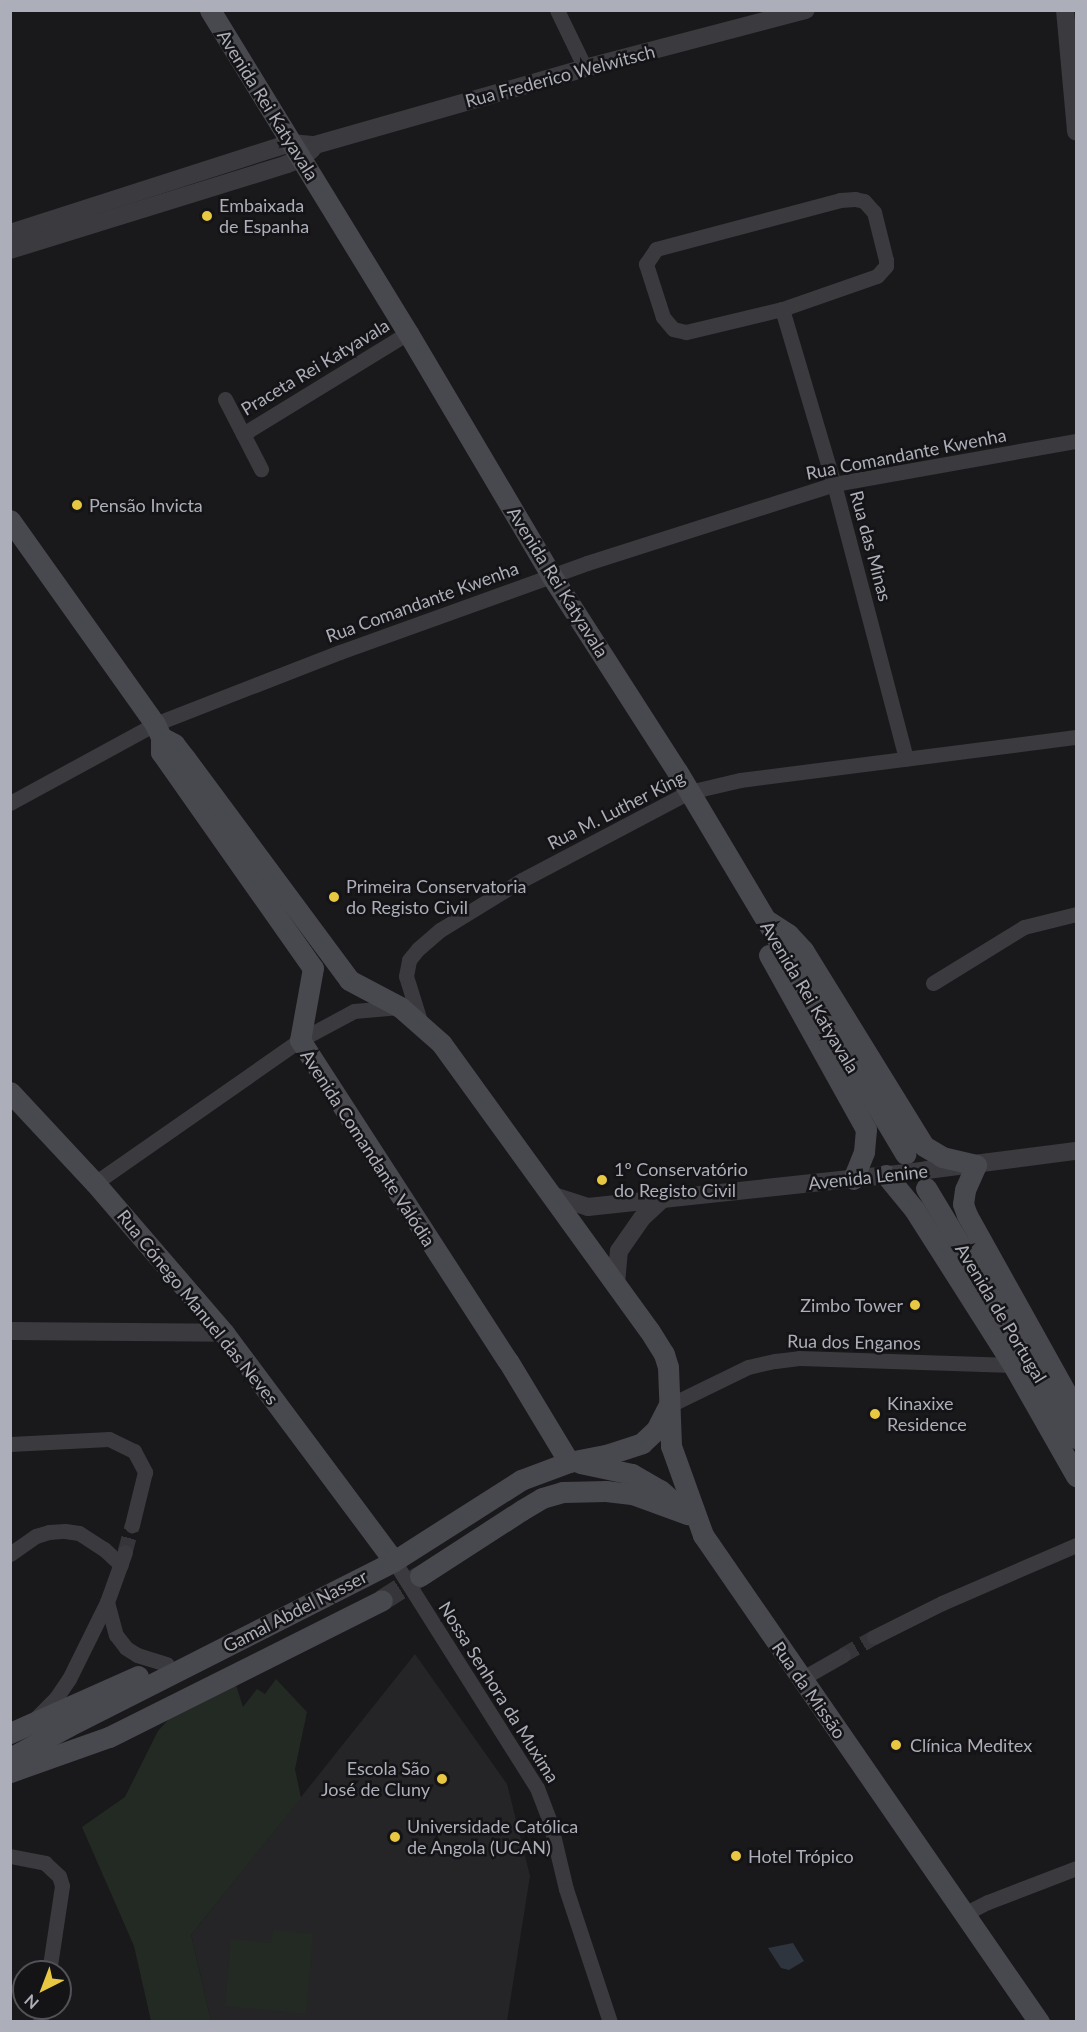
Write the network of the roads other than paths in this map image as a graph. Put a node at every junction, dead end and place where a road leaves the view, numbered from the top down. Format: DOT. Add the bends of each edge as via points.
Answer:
graph roads {
  1 [pos="210,10"];
  2 [pos="557,10"];
  3 [pos="806,10"];
  4 [pos="1065,10"];
  5 [pos="585,68"];
  6 [pos="1077,132"];
  7 [pos="302,149"];
  8 [pos="77,221"];
  9 [pos="10,233"];
  10 [pos="10,250"];
  11 [pos="782,309"];
  12 [pos="408,333"];
  13 [pos="225,399"];
  14 [pos="243,434"];
  15 [pos="1077,441"];
  16 [pos="261,469"];
  17 [pos="834,484"];
  18 [pos="10,520"];
  19 [pos="551,576"];
  20 [pos="158,731"];
  21 [pos="1077,737"];
  22 [pos="906,759"];
  23 [pos="689,792"];
  24 [pos="10,803"];
  25 [pos="1077,914"];
  26 [pos="762,917"];
  27 [pos="933,983"];
  28 [pos="400,1007"];
  29 [pos="422,1024"];
  30 [pos="300,1041"];
  31 [pos="10,1092"];
  32 [pos="1077,1151"];
  33 [pos="976,1165"];
  34 [pos="896,1167"];
  35 [pos="853,1179"];
  36 [pos="926,1179"];
  37 [pos="95,1183"];
  38 [pos="551,1195"];
  39 [pos="660,1201"];
  40 [pos="616,1284"];
  41 [pos="649,1330"];
  42 [pos="10,1331"];
  43 [pos="224,1333"];
  44 [pos="1013,1365"];
  45 [pos="668,1406"];
  46 [pos="1077,1411"];
  47 [pos="1077,1438"];
  48 [pos="10,1444"];
  49 [pos="573,1462"];
  50 [pos="1077,1476"];
  51 [pos="687,1515"];
  52 [pos="132,1525"];
  53 [pos="703,1535"];
  54 [pos="1077,1545"];
  55 [pos="10,1554"];
  56 [pos="391,1557"];
  57 [pos="420,1576"];
  58 [pos="382,1600"];
  59 [pos="107,1602"];
  60 [pos="874,1637"];
  61 [pos="843,1655"];
  62 [pos="167,1664"];
  63 [pos="801,1679"];
  64 [pos="32,1721"];
  65 [pos="10,1733"];
  66 [pos="10,1758"];
  67 [pos="10,1772"];
  68 [pos="10,1856"];
  69 [pos="1077,1868"];
  70 [pos="966,1913"];
  71 [pos="51,1960"];
  72 [pos="610,2022"];
  73 [pos="1039,2022"];
  1 -- 7 [label="main road, Avenida Rei Katyavala"];
  2 -- 5 [label="street"];
  3 -- 5 [label="street, Rua Frederico Welwitsch"];
  4 -- 6 [label="street"];
  5 -- 7 [label="street, Rua Frederico Welwitsch"];
  7 -- 8 [label="street, Rua Frederico Welwitsch"];
  7 -- 12 [label="main road, Avenida Rei Katyavala"];
  8 -- 9 [label="street, Rua Frederico Welwitsch"];
  8 -- 10 [label="street, Rua Frederico Welwitsch"];
  11 -- 11 [label="street" via="867,281 883,271 886,260 869,205 855,199 829,203 656,249 646,264 663,317 673,329 686,332"];
  11 -- 17 [label="street, Rua das Minas"];
  12 -- 14 [label="street, Praceta Rei Katyavala"];
  12 -- 19 [label="main road, Avenida Rei Katyavala"];
  13 -- 14 [label="street, Praceta Rei Katyavala"];
  14 -- 16 [label="street, Praceta Rei Katyavala"];
  15 -- 17 [label="street, Rua Comandante Kwenha"];
  17 -- 19 [label="street, Rua Comandante Kwenha"];
  17 -- 22 [label="street, Rua das Minas"];
  18 -- 20 [label="main road, Avenida Comandante Valódia"];
  19 -- 20 [label="street, Rua Comandante Kwenha" via="340,652"];
  19 -- 23 [label="main road, Avenida Rei Katyavala"];
  20 -- 24 [label="street, Rua Comandante Kwenha"];
  20 -- 28 [label="main road, Avenida Comandante Valódia" via="174,744 349,980"];
  20 -- 30 [label="main road, Avenida Comandante Valódia" via="161,752 313,968"];
  21 -- 22 [label="street, Rua M. Luther King"];
  22 -- 23 [label="street, Rua M. Luther King" via="740,780"];
  23 -- 26 [label="main road, Avenida Rei Katyavala"];
  23 -- 29 [label="street, Rua M. Luther King" via="522,880 440,930 418,949 409,960 406,976"];
  25 -- 27 [label="street" via="1024,927"];
  26 -- 33 [label="main road" via="788,934 803,950 924,1146 942,1157"];
  26 -- 34 [label="main road, Avenida Rei Katyavala"];
  26 -- 35 [label="main road" via="768,954 866,1129 864,1152"];
  28 -- 29 [label="main road, Avenida Comandante Valódia"];
  28 -- 30 [label="street" via="354,1011"];
  29 -- 38 [label="main road, Avenida Comandante Valódia" via="441,1044"];
  30 -- 37 [label="street"];
  30 -- 49 [label="main road, Avenida Comandante Valódia"];
  31 -- 37 [label="main road, Rua Cónego Manuel das Neves"];
  32 -- 33 [label="street, Avenida Lenine"];
  33 -- 36 [label="street, Avenida Lenine"];
  33 -- 46 [label="main road" via="965,1190 963,1204 967,1215"];
  34 -- 35 [label="street, Avenida Lenine"];
  34 -- 36 [label="street, Avenida Lenine, bridge"];
  34 -- 44 [label="main road, Avenida Rei Katyavala" via="909,1201"];
  35 -- 39 [label="street, Avenida Lenine"];
  36 -- 47 [label="main road, Avenida de Portugal"];
  37 -- 43 [label="main road, Rua Cónego Manuel das Neves"];
  38 -- 39 [label="street, Avenida Lenine" via="588,1207"];
  38 -- 40 [label="main road, Avenida Comandante Valódia"];
  39 -- 40 [label="street" via="619,1251"];
  40 -- 41 [label="main road, Avenida Comandante Valódia"];
  41 -- 45 [label="main road, Rua da Missão" via="668,1367"];
  42 -- 43 [label="street"];
  43 -- 56 [label="main road, Rua Cónego Manuel das Neves"];
  44 -- 45 [label="street, Rua dos Enganos" via="799,1358 748,1367"];
  44 -- 50 [label="main road, Avenida Rei Katyavala"];
  45 -- 49 [label="main road, Gamal Abdel Nasser" via="656,1430 642,1443"];
  45 -- 53 [label="main road, Rua da Missão" via="671,1446"];
  48 -- 52 [label="street" via="109,1439 134,1451 145,1472"];
  49 -- 51 [label="main road" via="645,1480"];
  49 -- 56 [label="main road, Gamal Abdel Nasser" via="521,1480"];
  51 -- 53 [label="main road"];
  51 -- 57 [label="main road" via="633,1494 563,1492 542,1498"];
  53 -- 63 [label="main road, Rua da Missão"];
  54 -- 60 [label="street"];
  55 -- 59 [label="street" via="49,1532 79,1533 123,1558"];
  56 -- 62 [label="main road, Gamal Abdel Nasser"];
  56 -- 66 [label="main road, Gamal Abdel Nasser"];
  56 -- 72 [label="street, Nossa Senhora da Muxima" via="537,1788"];
  58 -- 67 [label="main road, Gamal Abdel Nasser" via="110,1737"];
  59 -- 62 [label="street" via="116,1635 126,1648"];
  59 -- 64 [label="street" via="69,1679"];
  61 -- 63 [label="street"];
  62 -- 64 [label="main road, Gamal Abdel Nasser"];
  63 -- 70 [label="main road, Rua da Missão"];
  64 -- 65 [label="main road, Gamal Abdel Nasser"];
  68 -- 71 [label="street" via="45,1863 59,1876 62,1886"];
  69 -- 70 [label="street"];
  70 -- 73 [label="main road, Rua da Missão"];
}
